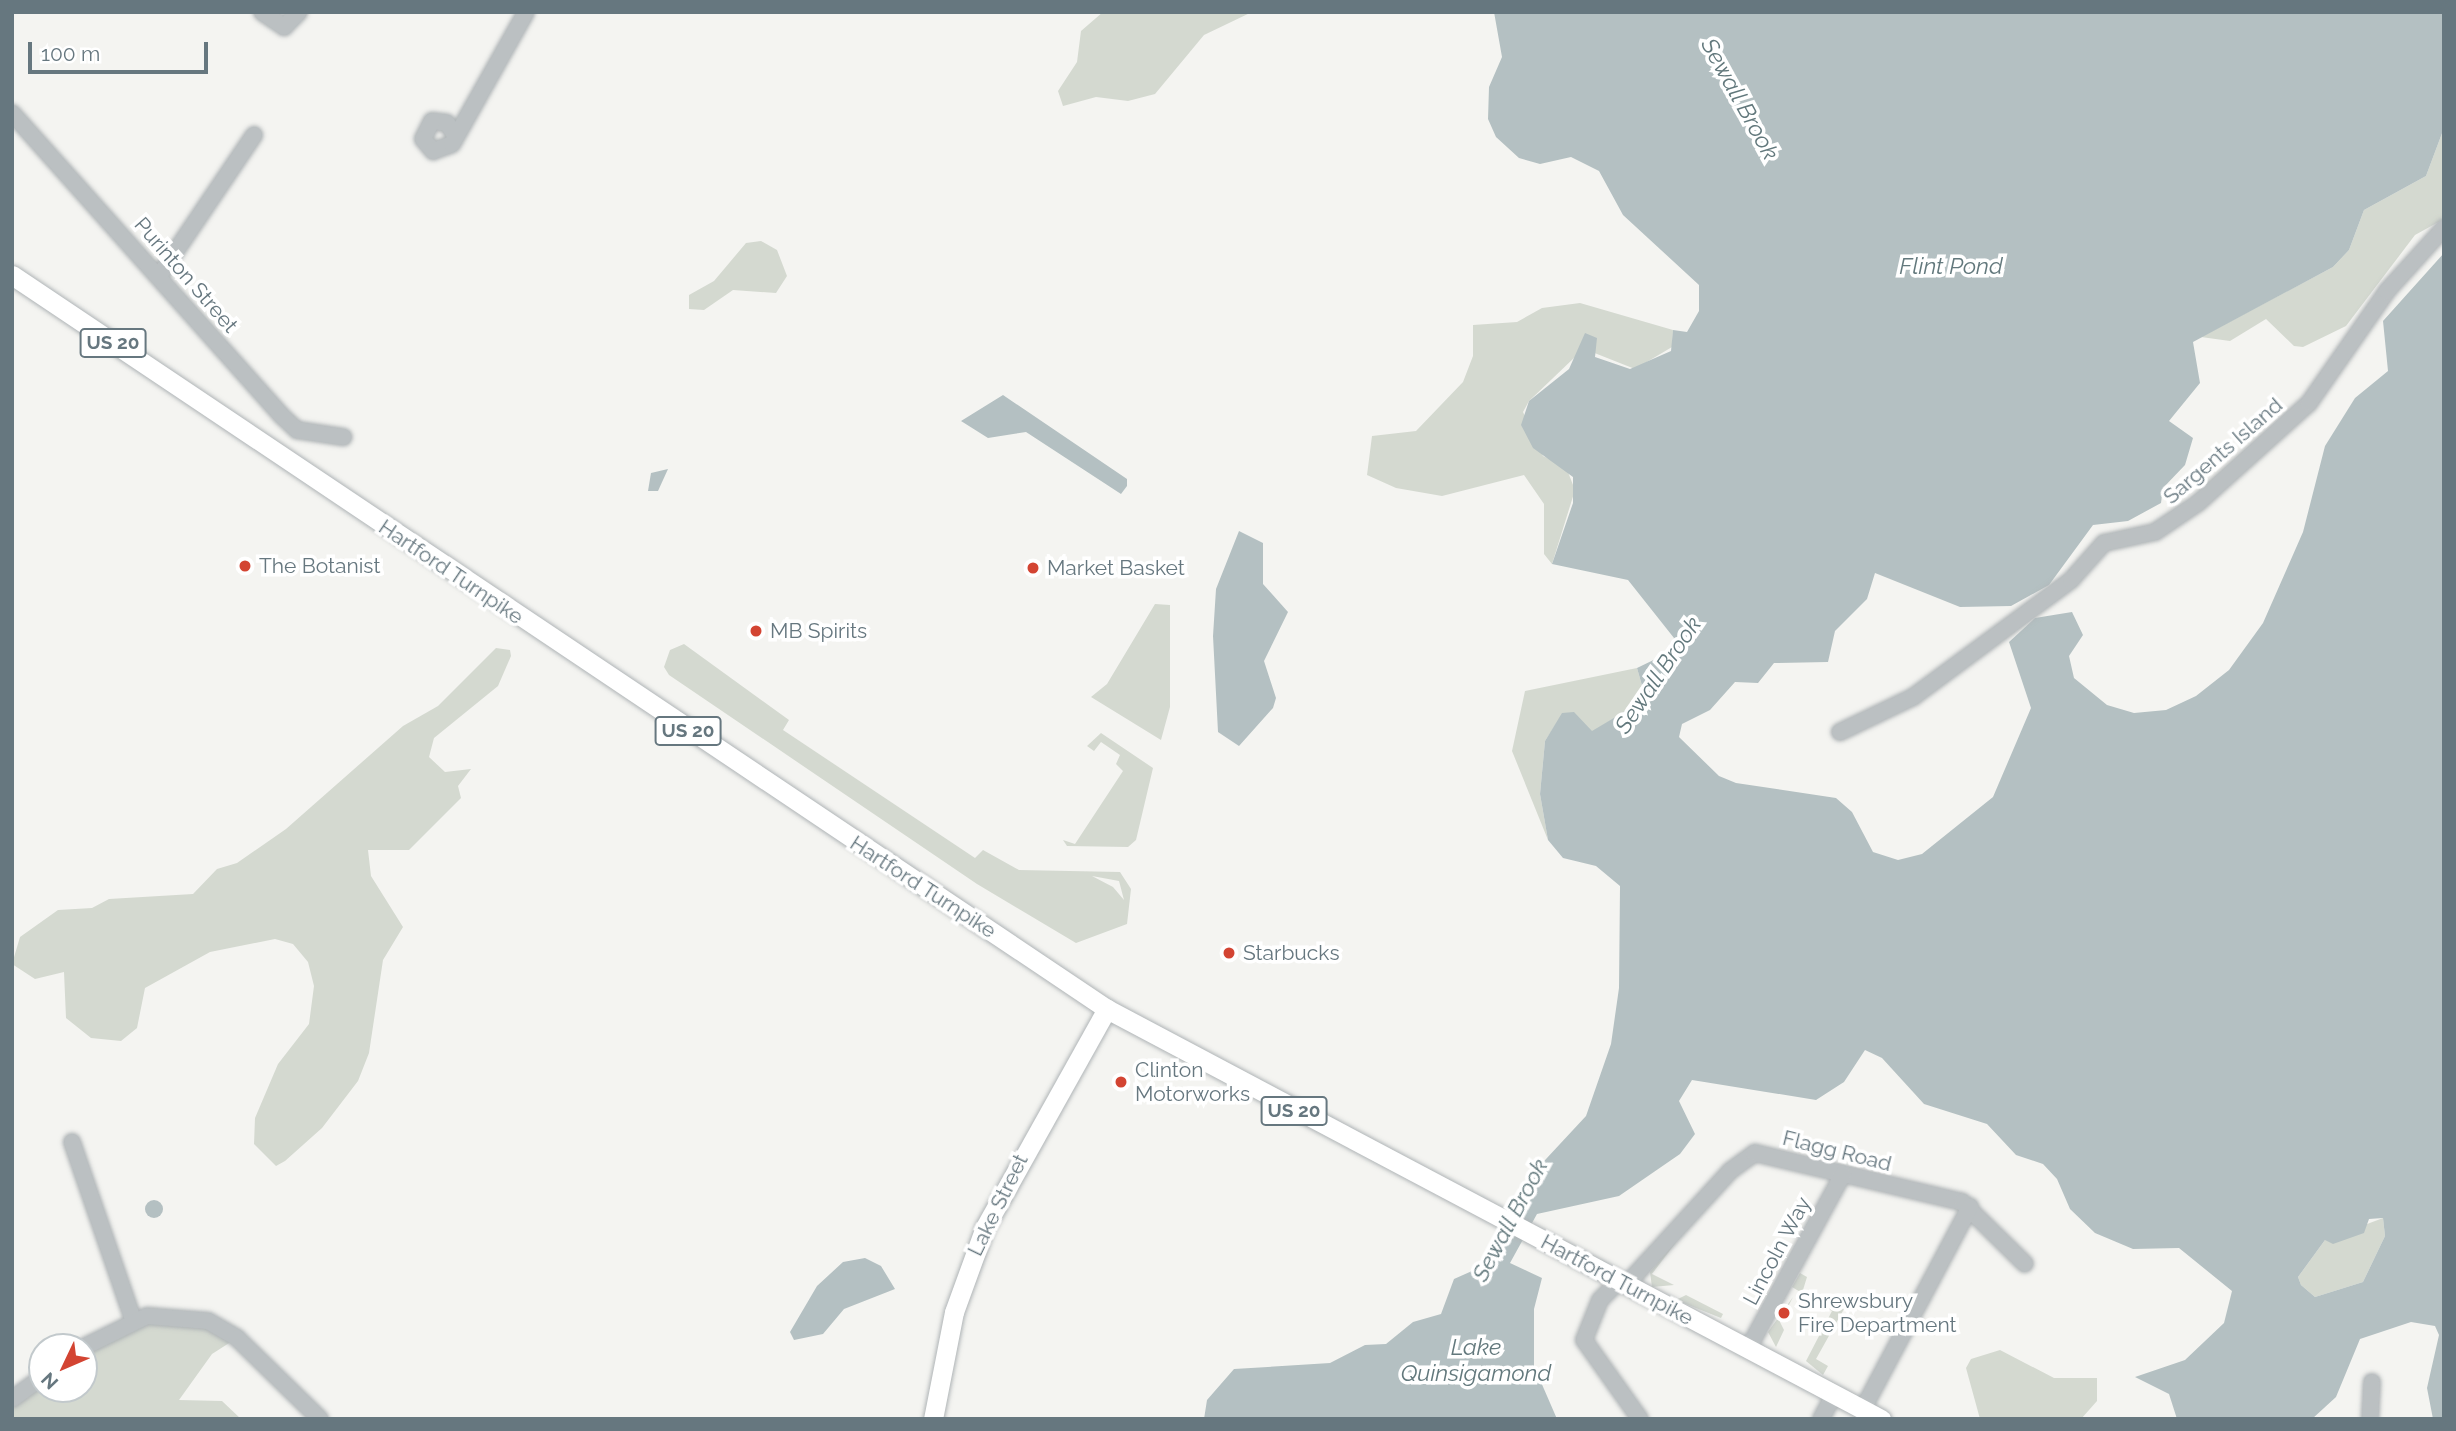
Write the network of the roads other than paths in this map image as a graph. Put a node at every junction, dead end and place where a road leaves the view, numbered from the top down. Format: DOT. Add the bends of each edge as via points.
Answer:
graph roads {
  1 [pos="262,12"];
  2 [pos="299,12"];
  3 [pos="526,12"];
  4 [pos="12,113"];
  5 [pos="453,132"];
  6 [pos="254,135"];
  7 [pos="2444,228"];
  8 [pos="12,275"];
  9 [pos="159,276"];
  10 [pos="343,437"];
  11 [pos="1840,732"];
  12 [pos="1107,1009"];
  13 [pos="72,1142"];
  14 [pos="1843,1174"];
  15 [pos="1970,1208"];
  16 [pos="2025,1264"];
  17 [pos="1622,1284"];
  18 [pos="133,1320"];
  19 [pos="98,1339"];
  20 [pos="1748,1349"];
  21 [pos="2372,1382"];
  22 [pos="28,1387"];
  23 [pos="1833,1395"];
  24 [pos="12,1399"];
  25 [pos="1863,1409"];
  26 [pos="320,1419"];
  27 [pos="933,1419"];
  28 [pos="1640,1419"];
  29 [pos="1821,1419"];
  30 [pos="1881,1419"];
  31 [pos="2370,1419"];
  1 -- 2 [label="street" via="284,27"];
  3 -- 5 [label="street"];
  4 -- 9 [label="street, Purinton Street"];
  6 -- 9 [label="street"];
  7 -- 11 [label="street, Sargents Island" via="2387,291 2309,403 2197,503 2155,532 2104,543 2071,580 1913,697"];
  8 -- 12 [label="main road, Hartford Turnpike / US 20"];
  9 -- 10 [label="street, Purinton Street" via="283,418 297,430"];
  12 -- 17 [label="main road, Hartford Turnpike / US 20"];
  12 -- 27 [label="main road, Lake Street" via="980,1237 954,1312"];
  13 -- 18 [label="street"];
  14 -- 15 [label="street, Flagg Road"];
  14 -- 17 [label="street, Flagg Road" via="1751,1155"];
  14 -- 20 [label="street, Lincoln Way"];
  15 -- 16 [label="street"];
  15 -- 25 [label="street"];
  17 -- 20 [label="main road, Hartford Turnpike / US 20"];
  17 -- 28 [label="street" via="1591,1315 1584,1340"];
  18 -- 19 [label="street"];
  18 -- 26 [label="street" via="176,1314 223,1329"];
  20 -- 23 [label="main road, Hartford Turnpike / US 20"];
  21 -- 31 [label="street"];
  22 -- 24 [label="street"];
  23 -- 25 [label="main road, Hartford Turnpike / US 20"];
  23 -- 29 [label="street"];
  25 -- 30 [label="main road, Hartford Turnpike / US 20"];
}
